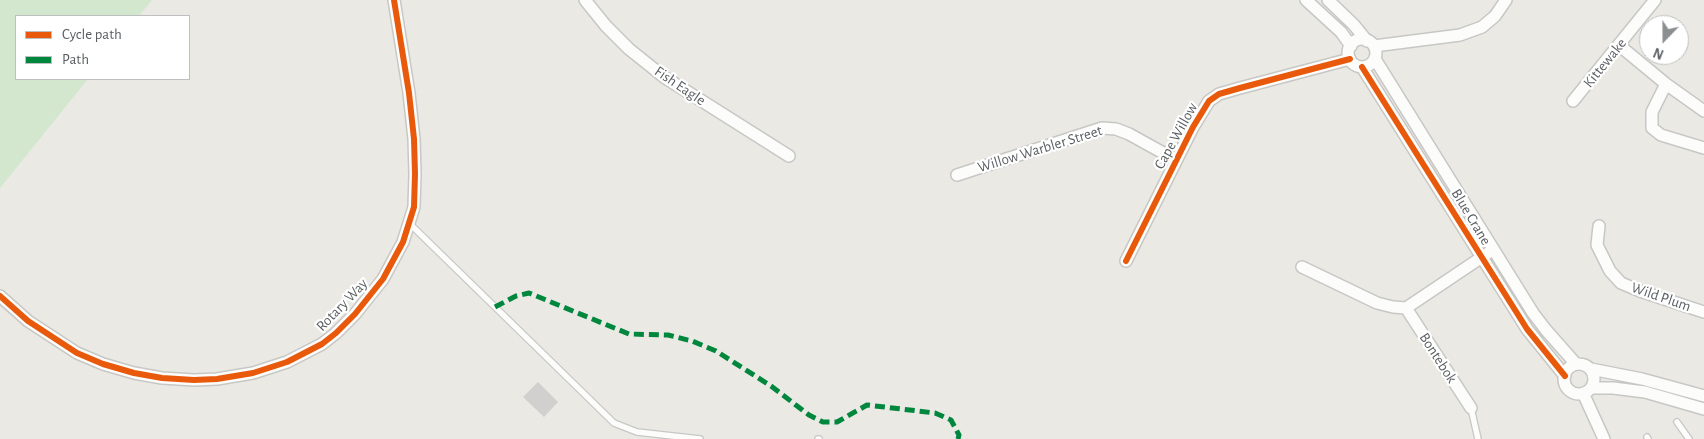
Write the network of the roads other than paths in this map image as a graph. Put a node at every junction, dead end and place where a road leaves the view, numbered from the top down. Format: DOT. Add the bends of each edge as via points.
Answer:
graph roads {
  1 [pos="394,0"];
  2 [pos="585,0"];
  3 [pos="1306,0"];
  4 [pos="1328,0"];
  5 [pos="1506,0"];
  6 [pos="1655,0"];
  7 [pos="1370,43"];
  8 [pos="1351,46"];
  9 [pos="1620,46"];
  10 [pos="1375,58"];
  11 [pos="1350,59"];
  12 [pos="1362,67"];
  13 [pos="1666,84"];
  14 [pos="1573,101"];
  15 [pos="1704,111"];
  16 [pos="1704,148"];
  17 [pos="789,156"];
  18 [pos="1176,160"];
  19 [pos="957,175"];
  20 [pos="410,224"];
  21 [pos="1599,226"];
  22 [pos="1494,250"];
  23 [pos="1481,257"];
  24 [pos="1126,261"];
  25 [pos="1302,267"];
  26 [pos="0,296"];
  27 [pos="1406,308"];
  28 [pos="1704,312"];
  29 [pos="1576,364"];
  30 [pos="1591,369"];
  31 [pos="1565,376"];
  32 [pos="1587,391"];
  33 [pos="1704,396"];
  34 [pos="1471,408"];
  35 [pos="1704,409"];
  36 [pos="1677,422"];
  37 [pos="700,439"];
  38 [pos="1478,439"];
  39 [pos="1604,439"];
  40 [pos="1689,439"];
  1 -- 20 [label="street, Rotary Way" via="414,139 415,191"];
  2 -- 17 [label="street, Fish Eagle" via="629,50 664,77"];
  3 -- 8 [label="street" via="1341,32"];
  4 -- 7 [label="street"];
  5 -- 7 [label="street" via="1482,27 1460,35"];
  6 -- 9 [label="street, Kittewake"];
  7 -- 8 [label="street" via="1358,40"];
  7 -- 10 [label="street"];
  8 -- 11 [label="street"];
  9 -- 13 [label="street"];
  9 -- 14 [label="street, Kittewake"];
  10 -- 12 [label="street" via="1370,65"];
  10 -- 22 [label="street, Blue Crane"];
  11 -- 12 [label="street"];
  11 -- 18 [label="street, Cape Willow" via="1219,94 1204,108"];
  12 -- 23 [label="street, Blue Crane"];
  13 -- 15 [label="street"];
  13 -- 16 [label="street" via="1652,112 1652,128 1661,135"];
  18 -- 19 [label="street, Willow Warbler Street" via="1129,134 1102,128"];
  18 -- 24 [label="street, Cape Willow"];
  20 -- 26 [label="street, Rotary Way" via="383,279 336,333 287,362 236,376 194,380 162,378 103,364 77,353 47,334"];
  20 -- 37 [label="lane" via="614,423 637,432"];
  21 -- 28 [label="street, Wild Plum" via="1597,245 1610,271 1621,283"];
  22 -- 23 [label="street"];
  22 -- 29 [label="street, Blue Crane" via="1533,313"];
  23 -- 27 [label="street"];
  23 -- 31 [label="street, Blue Crane" via="1527,329"];
  25 -- 27 [label="street" via="1377,302"];
  27 -- 34 [label="street, Bontebok"];
  29 -- 30 [label="street"];
  29 -- 31 [label="street"];
  30 -- 32 [label="street" via="1594,382"];
  30 -- 33 [label="street"];
  31 -- 32 [label="street, Blue Crane" via="1569,389 1578,394"];
  32 -- 35 [label="street" via="1613,388 1645,392"];
  32 -- 39 [label="street"];
  34 -- 38 [label="lane"];
  36 -- 40 [label="lane"];
}
